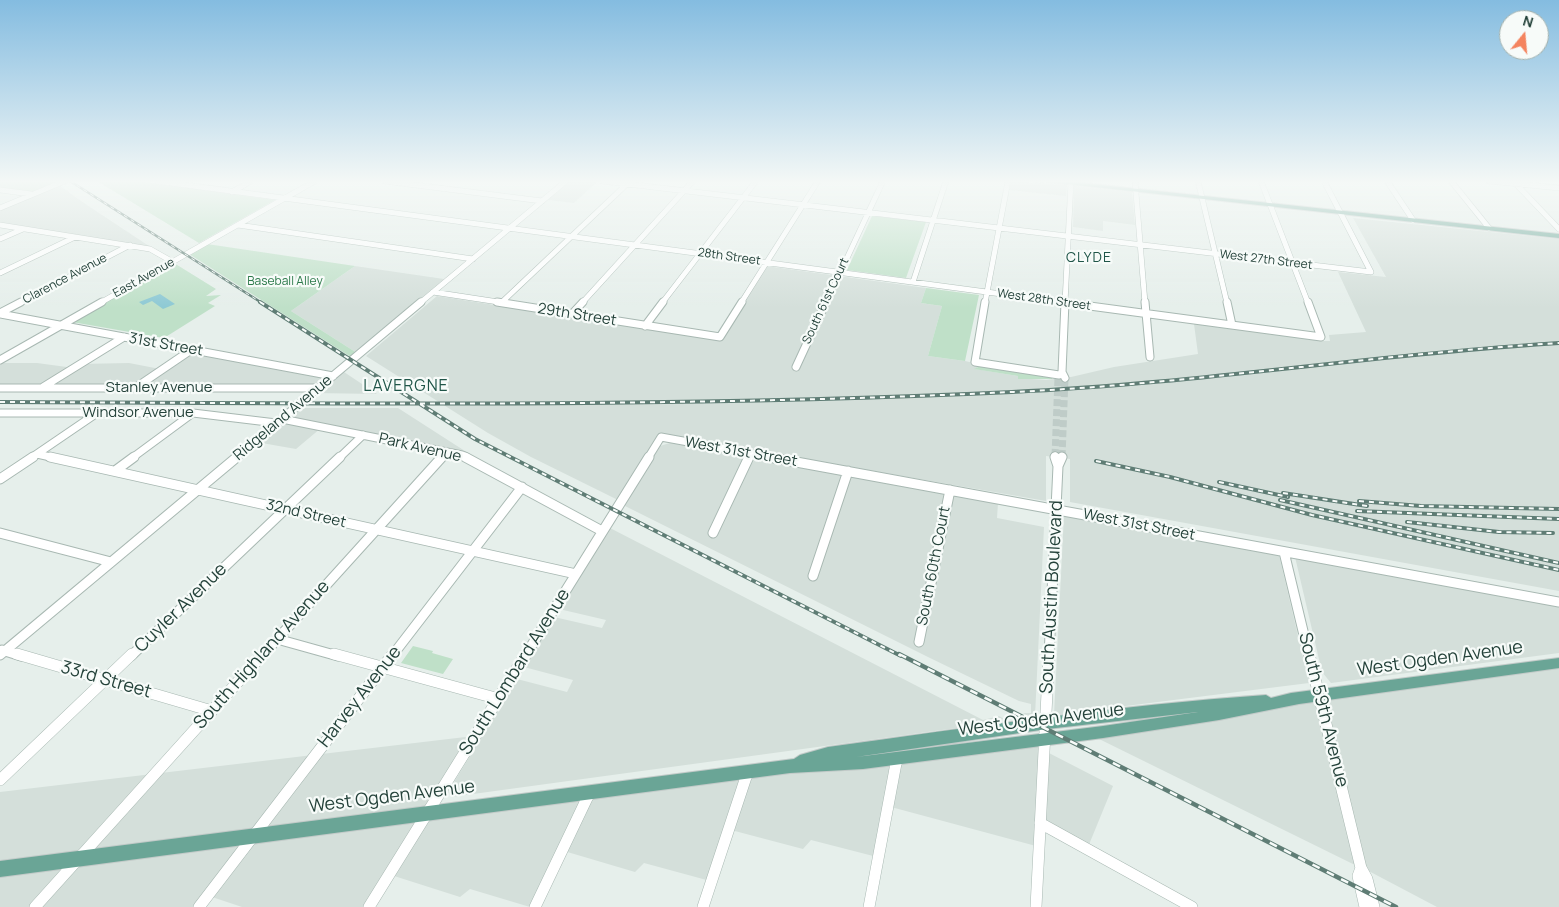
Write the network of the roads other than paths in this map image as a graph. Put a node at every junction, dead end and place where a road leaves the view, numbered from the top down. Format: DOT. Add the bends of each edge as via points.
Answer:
graph roads {
  1 [pos="241,223"];
  2 [pos="474,223"];
  3 [pos="516,223"];
  4 [pos="585,223"];
  5 [pos="655,223"];
  6 [pos="724,223"];
  7 [pos="792,223"];
  8 [pos="863,223"];
  9 [pos="932,223"];
  10 [pos="955,223"];
  11 [pos="1000,223"];
  12 [pos="1070,223"];
  13 [pos="1138,223"];
  14 [pos="1208,223"];
  15 [pos="1277,223"];
  16 [pos="1345,223"];
  17 [pos="1445,223"];
  18 [pos="1485,223"];
  19 [pos="0,225"];
  20 [pos="238,225"];
  21 [pos="510,228"];
  22 [pos="999,228"];
  23 [pos="1489,228"];
  24 [pos="23,229"];
  25 [pos="571,236"];
  26 [pos="1559,236"];
  27 [pos="75,237"];
  28 [pos="1069,237"];
  29 [pos="0,239"];
  30 [pos="130,245"];
  31 [pos="635,245"];
  32 [pos="1140,245"];
  33 [pos="701,254"];
  34 [pos="1215,254"];
  35 [pos="473,259"];
  36 [pos="173,262"];
  37 [pos="767,262"];
  38 [pos="1292,263"];
  39 [pos="839,272"];
  40 [pos="0,273"];
  41 [pos="912,282"];
  42 [pos="433,292"];
  43 [pos="988,292"];
  44 [pos="501,303"];
  45 [pos="1066,303"];
  46 [pos="0,314"];
  47 [pos="572,314"];
  48 [pos="1147,314"];
  49 [pos="1232,325"];
  50 [pos="60,326"];
  51 [pos="645,326"];
  52 [pos="124,337"];
  53 [pos="191,350"];
  54 [pos="1150,357"];
  55 [pos="0,360"];
  56 [pos="796,367"];
  57 [pos="333,376"];
  58 [pos="0,388"];
  59 [pos="42,388"];
  60 [pos="134,388"];
  61 [pos="318,388"];
  62 [pos="97,413"];
  63 [pos="193,413"];
  64 [pos="1,414"];
  65 [pos="279,421"];
  66 [pos="362,435"];
  67 [pos="661,437"];
  68 [pos="446,452"];
  69 [pos="37,454"];
  70 [pos="751,454"];
  71 [pos="1058,457"];
  72 [pos="115,471"];
  73 [pos="848,471"];
  74 [pos="0,479"];
  75 [pos="522,487"];
  76 [pos="197,489"];
  77 [pos="950,490"];
  78 [pos="285,509"];
  79 [pos="1056,509"];
  80 [pos="376,530"];
  81 [pos="602,531"];
  82 [pos="0,533"];
  83 [pos="713,533"];
  84 [pos="473,551"];
  85 [pos="1284,552"];
  86 [pos="111,562"];
  87 [pos="576,574"];
  88 [pos="813,576"];
  89 [pos="1559,602"];
  90 [pos="277,639"];
  91 [pos="919,642"];
  92 [pos="2,651"];
  93 [pos="1559,663"];
  94 [pos="383,668"];
  95 [pos="105,680"];
  96 [pos="1320,696"];
  97 [pos="498,699"];
  98 [pos="1296,699"];
  99 [pos="212,711"];
  100 [pos="1046,724"];
  101 [pos="1045,740"];
  102 [pos="897,758"];
  103 [pos="790,766"];
  104 [pos="748,771"];
  105 [pos="0,780"];
  106 [pos="590,792"];
  107 [pos="428,813"];
  108 [pos="1040,823"];
  109 [pos="255,834"];
  110 [pos="78,859"];
  111 [pos="1360,868"];
  112 [pos="0,869"];
  113 [pos="35,907"];
  114 [pos="199,907"];
  115 [pos="369,907"];
  116 [pos="535,907"];
  117 [pos="703,907"];
  118 [pos="869,907"];
  119 [pos="1036,907"];
  120 [pos="1192,907"];
  121 [pos="1365,907"];
  122 [pos="1374,907"];
  1 -- 20 [label="street, East Avenue"];
  2 -- 21 [label="street, 28th Street"];
  3 -- 21 [label="street, Ridgeland Avenue"];
  4 -- 25 [label="street"];
  5 -- 31 [label="street"];
  6 -- 33 [label="street"];
  7 -- 37 [label="street"];
  8 -- 39 [label="street, South 61st Court"];
  9 -- 41 [label="street"];
  10 -- 22 [label="street, West 27th Street"];
  11 -- 22 [label="street"];
  12 -- 28 [label="street"];
  13 -- 32 [label="street"];
  14 -- 34 [label="street"];
  15 -- 38 [label="street"];
  16 -- 38 [label="street, West 27th Street" via="1371,272"];
  17 -- 23 [label="main road"];
  18 -- 23 [label="street"];
  19 -- 24 [label="street"];
  20 -- 35 [label="street"];
  20 -- 36 [label="street, East Avenue"];
  21 -- 25 [label="street, 28th Street"];
  21 -- 35 [label="street, Ridgeland Avenue"];
  22 -- 28 [label="street, West 27th Street"];
  22 -- 43 [label="street"];
  23 -- 26 [label="main road"];
  24 -- 27 [label="street"];
  24 -- 29 [label="street"];
  25 -- 31 [label="street, 28th Street"];
  25 -- 44 [label="street"];
  27 -- 30 [label="street"];
  27 -- 40 [label="street"];
  28 -- 32 [label="street, West 27th Street"];
  28 -- 45 [label="street"];
  30 -- 36 [label="street" via="150,249"];
  30 -- 46 [label="street, Clarence Avenue"];
  31 -- 33 [label="street, 28th Street"];
  31 -- 47 [label="street"];
  32 -- 34 [label="street, West 27th Street"];
  32 -- 48 [label="street"];
  33 -- 37 [label="street, 28th Street"];
  33 -- 51 [label="street"];
  34 -- 38 [label="street, West 27th Street"];
  34 -- 49 [label="street"];
  35 -- 42 [label="street, Ridgeland Avenue"];
  36 -- 50 [label="street, East Avenue"];
  37 -- 39 [label="street, West 28th Street"];
  37 -- 51 [label="street, 29th Street" via="720,337"];
  38 -- 49 [label="street, West 28th Street" via="1321,337"];
  39 -- 41 [label="street, West 28th Street"];
  39 -- 56 [label="street, South 61st Court"];
  41 -- 43 [label="street, West 28th Street"];
  42 -- 44 [label="street, 29th Street"];
  42 -- 57 [label="street, Ridgeland Avenue"];
  43 -- 45 [label="street, West 28th Street"];
  43 -- 45 [label="street" via="975,362 1061,376"];
  44 -- 47 [label="street, 29th Street"];
  45 -- 48 [label="street, West 28th Street"];
  46 -- 50 [label="street, 31st Street"];
  47 -- 51 [label="street, 29th Street"];
  48 -- 49 [label="street, West 28th Street"];
  48 -- 54 [label="street"];
  50 -- 52 [label="street, 31st Street"];
  50 -- 55 [label="street, East Avenue"];
  52 -- 53 [label="street, 31st Street"];
  52 -- 59 [label="street"];
  53 -- 57 [label="street, 31st Street"];
  53 -- 60 [label="street"];
  57 -- 61 [label="street, Ridgeland Avenue"];
  58 -- 59 [label="street, Stanley Avenue"];
  59 -- 60 [label="street, Stanley Avenue"];
  60 -- 61 [label="street, Stanley Avenue"];
  61 -- 65 [label="street, Ridgeland Avenue"];
  62 -- 63 [label="street, Windsor Avenue"];
  62 -- 64 [label="street, Windsor Avenue"];
  62 -- 69 [label="street"];
  63 -- 65 [label="street, Windsor Avenue"];
  63 -- 72 [label="street"];
  65 -- 66 [label="street, Park Avenue"];
  65 -- 76 [label="street, Ridgeland Avenue"];
  66 -- 68 [label="street, Park Avenue"];
  66 -- 78 [label="street, Cuyler Avenue"];
  67 -- 70 [label="street, West 31st Street"];
  67 -- 81 [label="street, South Lombard Avenue"];
  68 -- 75 [label="street, Park Avenue" via="462,455"];
  68 -- 80 [label="street, South Highland Avenue"];
  69 -- 72 [label="street, 32nd Street"];
  69 -- 74 [label="street"];
  70 -- 73 [label="street, West 31st Street"];
  70 -- 83 [label="street"];
  71 -- 79 [label="street, South Austin Boulevard"];
  72 -- 76 [label="street, 32nd Street"];
  73 -- 77 [label="street, West 31st Street"];
  73 -- 88 [label="street"];
  75 -- 81 [label="street, Park Avenue"];
  75 -- 84 [label="street, Harvey Avenue"];
  76 -- 78 [label="street, 32nd Street"];
  76 -- 86 [label="street, Ridgeland Avenue"];
  77 -- 79 [label="street, West 31st Street"];
  77 -- 91 [label="street, South 60th Court"];
  78 -- 80 [label="street, 32nd Street"];
  78 -- 95 [label="street, Cuyler Avenue"];
  79 -- 85 [label="street, West 31st Street"];
  79 -- 100 [label="street, South Austin Boulevard"];
  80 -- 84 [label="street, 32nd Street"];
  80 -- 90 [label="street, South Highland Avenue"];
  81 -- 87 [label="street, South Lombard Avenue"];
  82 -- 86 [label="street"];
  84 -- 87 [label="street, 32nd Street"];
  84 -- 94 [label="street, Harvey Avenue"];
  85 -- 89 [label="street, West 31st Street"];
  85 -- 96 [label="street, South 59th Avenue"];
  86 -- 92 [label="street, Ridgeland Avenue"];
  87 -- 97 [label="street, South Lombard Avenue"];
  90 -- 94 [label="street"];
  90 -- 99 [label="street, South Highland Avenue"];
  92 -- 95 [label="street, 33rd Street"];
  93 -- 96 [label="main road, West Ogden Avenue"];
  94 -- 97 [label="street"];
  94 -- 109 [label="street, Harvey Avenue"];
  95 -- 99 [label="street, 33rd Street"];
  95 -- 105 [label="street, Cuyler Avenue"];
  96 -- 98 [label="main road, West Ogden Avenue"];
  96 -- 111 [label="street, South 59th Avenue"];
  97 -- 107 [label="street, South Lombard Avenue"];
  98 -- 100 [label="main road, West Ogden Avenue" via="1216,704"];
  98 -- 101 [label="main road, West Ogden Avenue" via="1228,715"];
  99 -- 110 [label="street, South Highland Avenue"];
  100 -- 101 [label="street, South Austin Boulevard"];
  100 -- 103 [label="main road, West Ogden Avenue" via="828,754"];
  101 -- 102 [label="main road, West Ogden Avenue"];
  101 -- 108 [label="street, South Austin Boulevard"];
  102 -- 103 [label="main road, West Ogden Avenue" via="828,766"];
  102 -- 118 [label="street"];
  103 -- 104 [label="main road, West Ogden Avenue"];
  104 -- 106 [label="main road, West Ogden Avenue"];
  104 -- 117 [label="street"];
  106 -- 107 [label="main road, West Ogden Avenue"];
  106 -- 116 [label="street"];
  107 -- 109 [label="main road, West Ogden Avenue"];
  107 -- 115 [label="street, South Lombard Avenue"];
  108 -- 119 [label="street, South Austin Boulevard"];
  108 -- 120 [label="street"];
  109 -- 110 [label="main road, West Ogden Avenue"];
  109 -- 114 [label="street, Harvey Avenue"];
  110 -- 112 [label="main road, West Ogden Avenue"];
  110 -- 113 [label="street, South Highland Avenue"];
  111 -- 121 [label="street, South 59th Avenue" via="1358,876"];
  111 -- 122 [label="street, South 59th Avenue" via="1367,879"];
}
